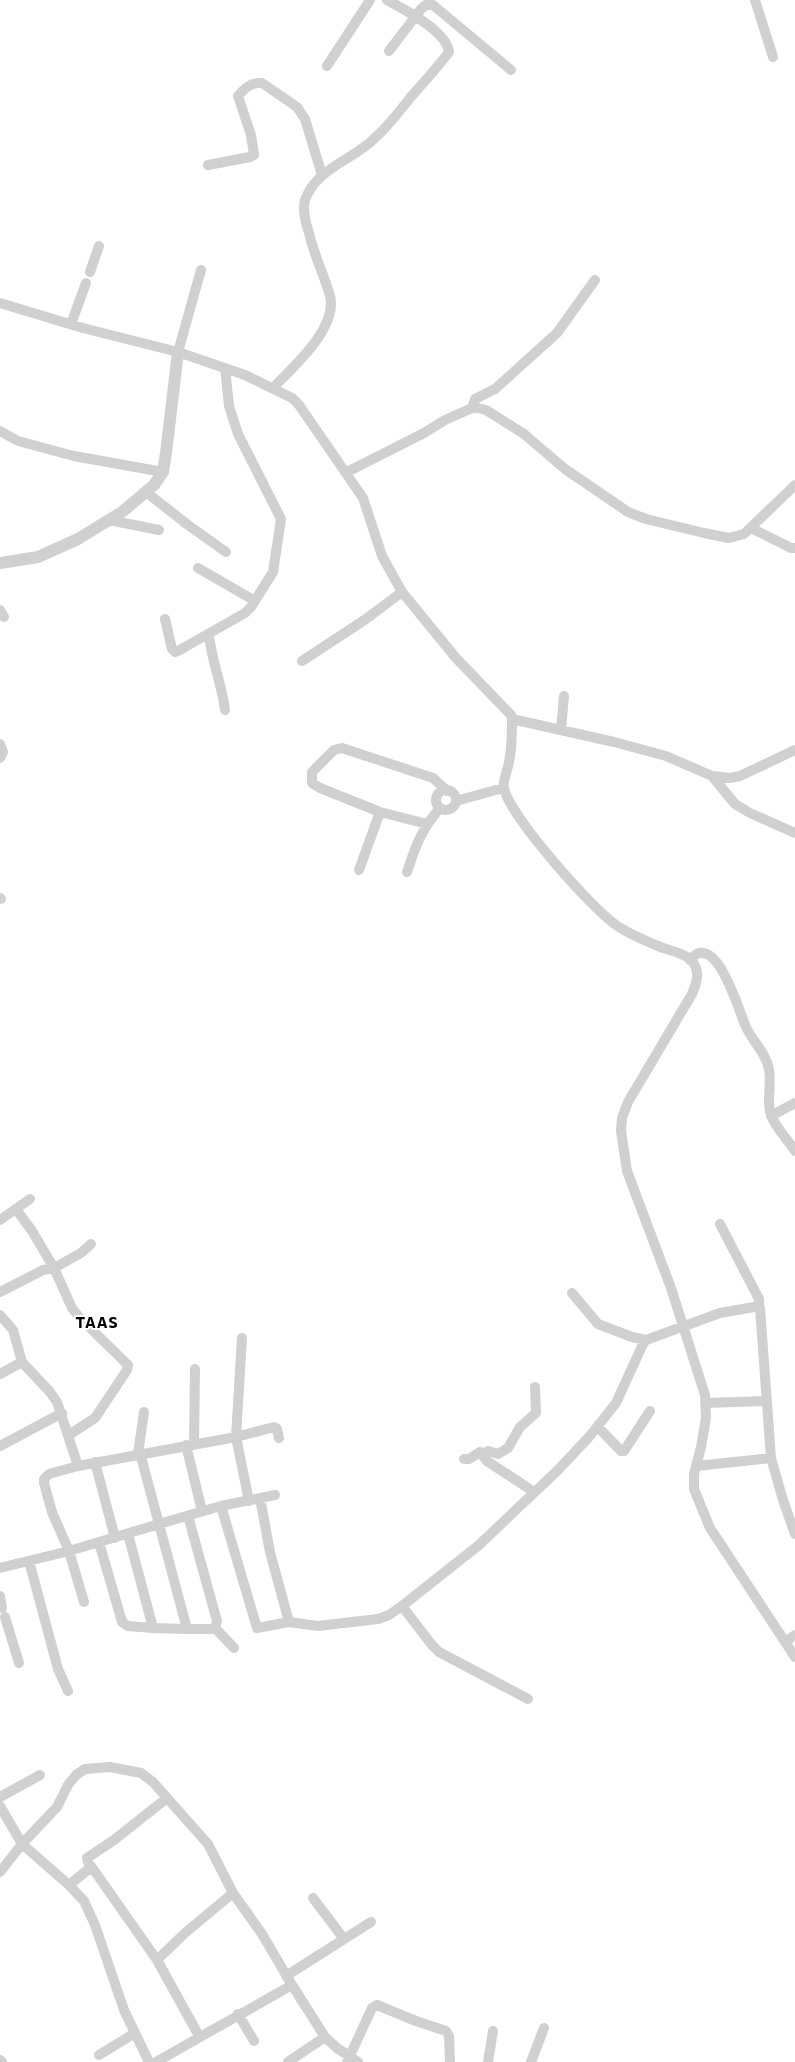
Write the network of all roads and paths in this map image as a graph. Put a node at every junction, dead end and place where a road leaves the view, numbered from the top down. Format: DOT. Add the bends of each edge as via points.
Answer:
graph roads {
  1 [pos="370,0"];
  2 [pos="387,0"];
  3 [pos="755,0"];
  4 [pos="416,17"];
  5 [pos="389,52"];
  6 [pos="773,57"];
  7 [pos="327,66"];
  8 [pos="511,70"];
  9 [pos="208,165"];
  10 [pos="322,175"];
  11 [pos="99,246"];
  12 [pos="201,270"];
  13 [pos="90,272"];
  14 [pos="595,280"];
  15 [pos="86,283"];
  16 [pos="0,303"];
  17 [pos="71,324"];
  18 [pos="178,352"];
  19 [pos="225,368"];
  20 [pos="273,388"];
  21 [pos="472,408"];
  22 [pos="0,431"];
  23 [pos="162,472"];
  24 [pos="347,472"];
  25 [pos="795,485"];
  26 [pos="146,492"];
  27 [pos="109,520"];
  28 [pos="751,528"];
  29 [pos="159,530"];
  30 [pos="795,548"];
  31 [pos="226,552"];
  32 [pos="0,563"];
  33 [pos="198,568"];
  34 [pos="402,592"];
  35 [pos="250,607"];
  36 [pos="165,619"];
  37 [pos="209,634"];
  38 [pos="302,661"];
  39 [pos="564,696"];
  40 [pos="225,710"];
  41 [pos="512,720"];
  42 [pos="561,730"];
  43 [pos="0,744"];
  44 [pos="795,750"];
  45 [pos="0,758"];
  46 [pos="712,776"];
  47 [pos="503,788"];
  48 [pos="447,791"];
  49 [pos="456,801"];
  50 [pos="440,808"];
  51 [pos="380,812"];
  52 [pos="427,824"];
  53 [pos="795,833"];
  54 [pos="359,870"];
  55 [pos="407,872"];
  56 [pos="690,960"];
  57 [pos="795,1103"];
  58 [pos="771,1116"];
  59 [pos="795,1151"];
  60 [pos="30,1199"];
  61 [pos="16,1209"];
  62 [pos="0,1220"];
  63 [pos="720,1224"];
  64 [pos="91,1244"];
  65 [pos="54,1268"];
  66 [pos="0,1292"];
  67 [pos="572,1293"];
  68 [pos="759,1307"];
  69 [pos="0,1315"];
  70 [pos="684,1328"];
  71 [pos="242,1338"];
  72 [pos="646,1340"];
  73 [pos="22,1362"];
  74 [pos="195,1369"];
  75 [pos="0,1374"];
  76 [pos="535,1387"];
  77 [pos="766,1401"];
  78 [pos="706,1403"];
  79 [pos="650,1411"];
  80 [pos="144,1412"];
  81 [pos="62,1414"];
  82 [pos="598,1427"];
  83 [pos="69,1436"];
  84 [pos="236,1438"];
  85 [pos="279,1438"];
  86 [pos="190,1444"];
  87 [pos="0,1446"];
  88 [pos="139,1454"];
  89 [pos="482,1455"];
  90 [pos="771,1458"];
  91 [pos="464,1459"];
  92 [pos="95,1462"];
  93 [pos="78,1466"];
  94 [pos="697,1466"];
  95 [pos="534,1492"];
  96 [pos="275,1495"];
  97 [pos="260,1498"];
  98 [pos="249,1501"];
  99 [pos="220,1506"];
  100 [pos="202,1511"];
  101 [pos="188,1516"];
  102 [pos="160,1524"];
  103 [pos="128,1534"];
  104 [pos="795,1534"];
  105 [pos="115,1538"];
  106 [pos="99,1542"];
  107 [pos="70,1551"];
  108 [pos="29,1561"];
  109 [pos="0,1568"];
  110 [pos="0,1596"];
  111 [pos="84,1602"];
  112 [pos="402,1606"];
  113 [pos="289,1622"];
  114 [pos="153,1628"];
  115 [pos="215,1628"];
  116 [pos="187,1629"];
  117 [pos="791,1638"];
  118 [pos="234,1648"];
  119 [pos="795,1657"];
  120 [pos="19,1663"];
  121 [pos="68,1692"];
  122 [pos="528,1698"];
  123 [pos="40,1775"];
  124 [pos="0,1797"];
  125 [pos="167,1798"];
  126 [pos="0,1807"];
  127 [pos="22,1844"];
  128 [pos="91,1866"];
  129 [pos="0,1872"];
  130 [pos="69,1885"];
  131 [pos="233,1893"];
  132 [pos="313,1898"];
  133 [pos="371,1922"];
  134 [pos="344,1939"];
  135 [pos="157,1960"];
  136 [pos="289,1981"];
  137 [pos="243,2012"];
  138 [pos="544,2028"];
  139 [pos="493,2032"];
  140 [pos="135,2033"];
  141 [pos="199,2036"];
  142 [pos="325,2037"];
  143 [pos="254,2041"];
  144 [pos="99,2055"];
  145 [pos="351,2060"];
  146 [pos="149,2062"];
  147 [pos="156,2062"];
  148 [pos="288,2062"];
  149 [pos="450,2062"];
  150 [pos="488,2062"];
  151 [pos="531,2062"];
  1 -- 7 [label="street"];
  2 -- 4 [label="street"];
  3 -- 6 [label="street"];
  4 -- 5 [label="street"];
  4 -- 8 [label="street" via="424,7 433,5"];
  4 -- 10 [label="street" via="444,39 449,46 449,52 375,139"];
  9 -- 10 [label="street" via="254,155 251,135 238,96 251,84 262,83 297,107 305,119"];
  10 -- 20 [label="street" via="304,202 305,216 311,244 322,271 332,308 328,322 316,341"];
  11 -- 13 [label="street"];
  12 -- 18 [label="street"];
  14 -- 21 [label="street" via="557,333 495,389 475,399"];
  15 -- 17 [label="street"];
  16 -- 17 [label="street"];
  17 -- 18 [label="street"];
  18 -- 19 [label="street"];
  18 -- 23 [label="street"];
  19 -- 20 [label="street"];
  19 -- 35 [label="street" via="229,406 238,434 280,519 273,572"];
  20 -- 24 [label="street" via="299,405"];
  21 -- 24 [label="street"];
  21 -- 28 [label="street" via="486,410 524,434 565,469 628,512 646,519 730,538 744,534"];
  22 -- 23 [label="street" via="18,441 74,456"];
  23 -- 26 [label="street"];
  24 -- 34 [label="street" via="363,498 382,556"];
  25 -- 28 [label="street"];
  26 -- 27 [label="street"];
  26 -- 31 [label="street"];
  27 -- 29 [label="street"];
  27 -- 32 [label="street" via="49,553 26,560"];
  28 -- 30 [label="street"];
  33 -- 35 [label="street"];
  34 -- 38 [label="street"];
  34 -- 41 [label="street" via="441,641"];
  35 -- 37 [label="street"];
  36 -- 37 [label="street" via="172,649 175,652"];
  37 -- 40 [label="street"];
  39 -- 42 [label="street"];
  41 -- 42 [label="street"];
  41 -- 47 [label="street" via="510,760"];
  42 -- 46 [label="street" via="666,756"];
  43 -- 45 [label="street" via="3,752"];
  44 -- 46 [label="street" via="743,776"];
  46 -- 53 [label="street" via="736,804"];
  47 -- 49 [label="street"];
  47 -- 56 [label="street" via="522,822 609,921 625,931"];
  48 -- 49 [label="street" via="452,793"];
  48 -- 50 [label="street" via="438,794 437,804"];
  48 -- 51 [label="street" via="433,778 342,748 334,750 312,772 312,783 320,788"];
  49 -- 50 [label="street" via="449,810"];
  50 -- 52 [label="street"];
  51 -- 52 [label="street"];
  51 -- 54 [label="street"];
  52 -- 55 [label="street" via="418,839"];
  56 -- 58 [label="street" via="699,952 710,956 721,969 747,1029 765,1056 770,1070"];
  56 -- 70 [label="street" via="697,969 695,986 680,1016 635,1087 622,1118 621,1131 627,1171"];
  57 -- 58 [label="street"];
  58 -- 59 [label="street"];
  60 -- 61 [label="street"];
  61 -- 62 [label="street"];
  61 -- 65 [label="street" via="32,1230"];
  63 -- 68 [label="street" via="758,1299"];
  64 -- 65 [label="street" via="82,1253"];
  65 -- 66 [label="street" via="43,1270"];
  65 -- 83 [label="street" via="72,1308 128,1365 99,1414 92,1422"];
  67 -- 72 [label="street" via="598,1324"];
  68 -- 70 [label="street" via="720,1313"];
  68 -- 77 [label="street"];
  69 -- 73 [label="street" via="13,1330"];
  70 -- 72 [label="street"];
  70 -- 78 [label="street"];
  71 -- 84 [label="street"];
  72 -- 82 [label="street" via="616,1403"];
  73 -- 75 [label="street"];
  73 -- 81 [label="street" via="50,1392"];
  74 -- 86 [label="street"];
  76 -- 89 [label="street" via="534,1415 520,1427 505,1451 498,1454 488,1451"];
  77 -- 78 [label="street"];
  77 -- 90 [label="street"];
  78 -- 94 [label="street" via="706,1418"];
  79 -- 82 [label="street" via="624,1451 621,1451"];
  80 -- 88 [label="street"];
  81 -- 83 [label="street"];
  81 -- 87 [label="street"];
  82 -- 95 [label="street"];
  83 -- 93 [label="street"];
  84 -- 85 [label="street" via="274,1427"];
  84 -- 86 [label="street"];
  84 -- 98 [label="street"];
  86 -- 88 [label="street"];
  86 -- 100 [label="street"];
  88 -- 92 [label="street"];
  88 -- 102 [label="street"];
  89 -- 91 [label="street" via="478,1452 469,1459"];
  89 -- 95 [label="street"];
  90 -- 94 [label="street"];
  90 -- 104 [label="street" via="782,1500"];
  92 -- 93 [label="street"];
  92 -- 105 [label="street"];
  93 -- 107 [label="street" via="49,1474 44,1479 50,1506"];
  94 -- 117 [label="street" via="694,1488 707,1523"];
  95 -- 112 [label="street" via="479,1545"];
  96 -- 97 [label="street"];
  97 -- 98 [label="street"];
  97 -- 113 [label="street" via="270,1552"];
  98 -- 99 [label="street"];
  99 -- 100 [label="street"];
  99 -- 113 [label="street" via="257,1628"];
  100 -- 101 [label="street"];
  101 -- 102 [label="street"];
  101 -- 115 [label="street" via="217,1621"];
  102 -- 103 [label="street"];
  102 -- 116 [label="street"];
  103 -- 105 [label="street"];
  103 -- 114 [label="street"];
  105 -- 106 [label="street"];
  106 -- 107 [label="street"];
  106 -- 114 [label="street" via="122,1622 128,1626"];
  107 -- 108 [label="street"];
  107 -- 111 [label="street"];
  108 -- 109 [label="street"];
  108 -- 121 [label="street" via="58,1669"];
  110 -- 120 [label="street"];
  112 -- 113 [label="street" via="378,1619 318,1626"];
  112 -- 122 [label="street" via="439,1652"];
  114 -- 116 [label="street"];
  115 -- 116 [label="street"];
  115 -- 118 [label="street"];
  117 -- 119 [label="street"];
  123 -- 124 [label="street"];
  125 -- 127 [label="street" via="146,1776 128,1769 85,1769 76,1775 57,1808"];
  125 -- 128 [label="street" via="87,1858"];
  125 -- 131 [label="street" via="208,1844"];
  126 -- 127 [label="street"];
  127 -- 129 [label="street"];
  127 -- 130 [label="street"];
  128 -- 130 [label="street"];
  128 -- 135 [label="street"];
  130 -- 140 [label="street" via="84,1901 93,1919 124,2010"];
  131 -- 135 [label="street"];
  131 -- 136 [label="street" via="262,1934"];
  132 -- 134 [label="street"];
  133 -- 134 [label="street"];
  134 -- 136 [label="street"];
  135 -- 141 [label="street"];
  136 -- 137 [label="street"];
  136 -- 142 [label="street"];
  137 -- 141 [label="street"];
  137 -- 143 [label="street"];
  138 -- 151 [label="street"];
  139 -- 150 [label="street"];
  140 -- 144 [label="street"];
  140 -- 146 [label="street"];
  141 -- 147 [label="street"];
  142 -- 145 [label="street"];
  142 -- 148 [label="street"];
  145 -- 149 [label="street" via="372,2008 377,2005 446,2030 449,2036"];
}
